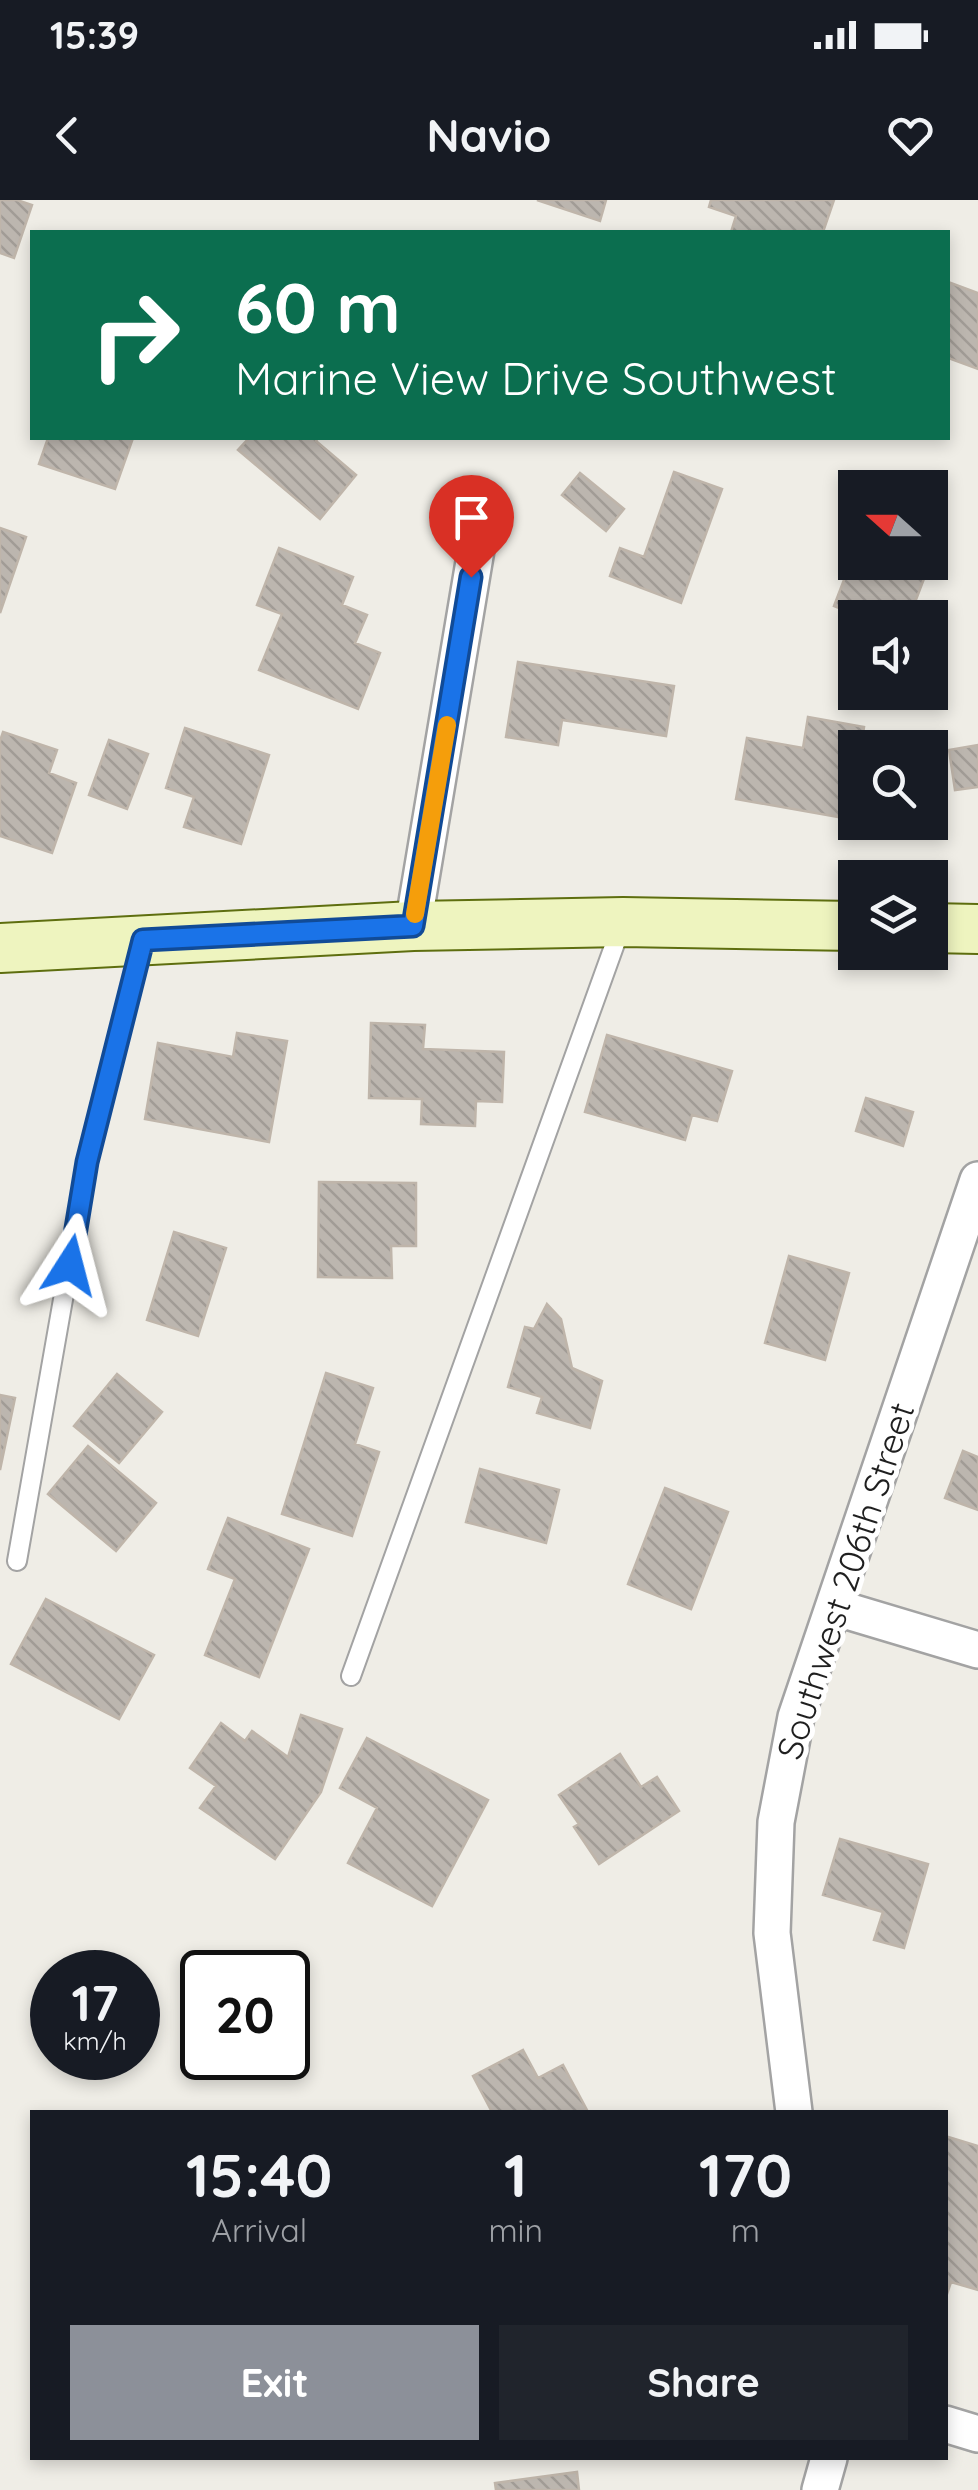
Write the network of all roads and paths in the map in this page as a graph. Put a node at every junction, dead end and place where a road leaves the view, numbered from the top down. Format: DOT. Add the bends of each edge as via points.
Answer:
graph roads {
  1 [pos="478,538"];
  2 [pos="623,922"];
  3 [pos="413,926"];
  4 [pos="838,926"];
  5 [pos="948,928"];
  6 [pos="978,929"];
  7 [pos="143,940"];
  8 [pos="0,948"];
  9 [pos="978,1180"];
  10 [pos="18,1561"];
  11 [pos="834,1607"];
  12 [pos="978,1650"];
  13 [pos="350,1676"];
  14 [pos="794,2110"];
  15 [pos="948,2425"];
  16 [pos="978,2434"];
  17 [pos="828,2460"];
  18 [pos="820,2490"];
  1 -- 3 [label="street"];
  2 -- 3 [label="street"];
  2 -- 4 [label="street"];
  2 -- 13 [label="lane"];
  3 -- 7 [label="street"];
  5 -- 6 [label="street"];
  7 -- 8 [label="street"];
  7 -- 10 [label="lane" via="87,1162"];
  9 -- 11 [label="street, Southwest 206th Street"];
  11 -- 12 [label="street"];
  11 -- 14 [label="street, Southwest 206th Street" via="796,1717 776,1822 772,1933"];
  15 -- 16 [label="street"];
  17 -- 18 [label="street"];
}
